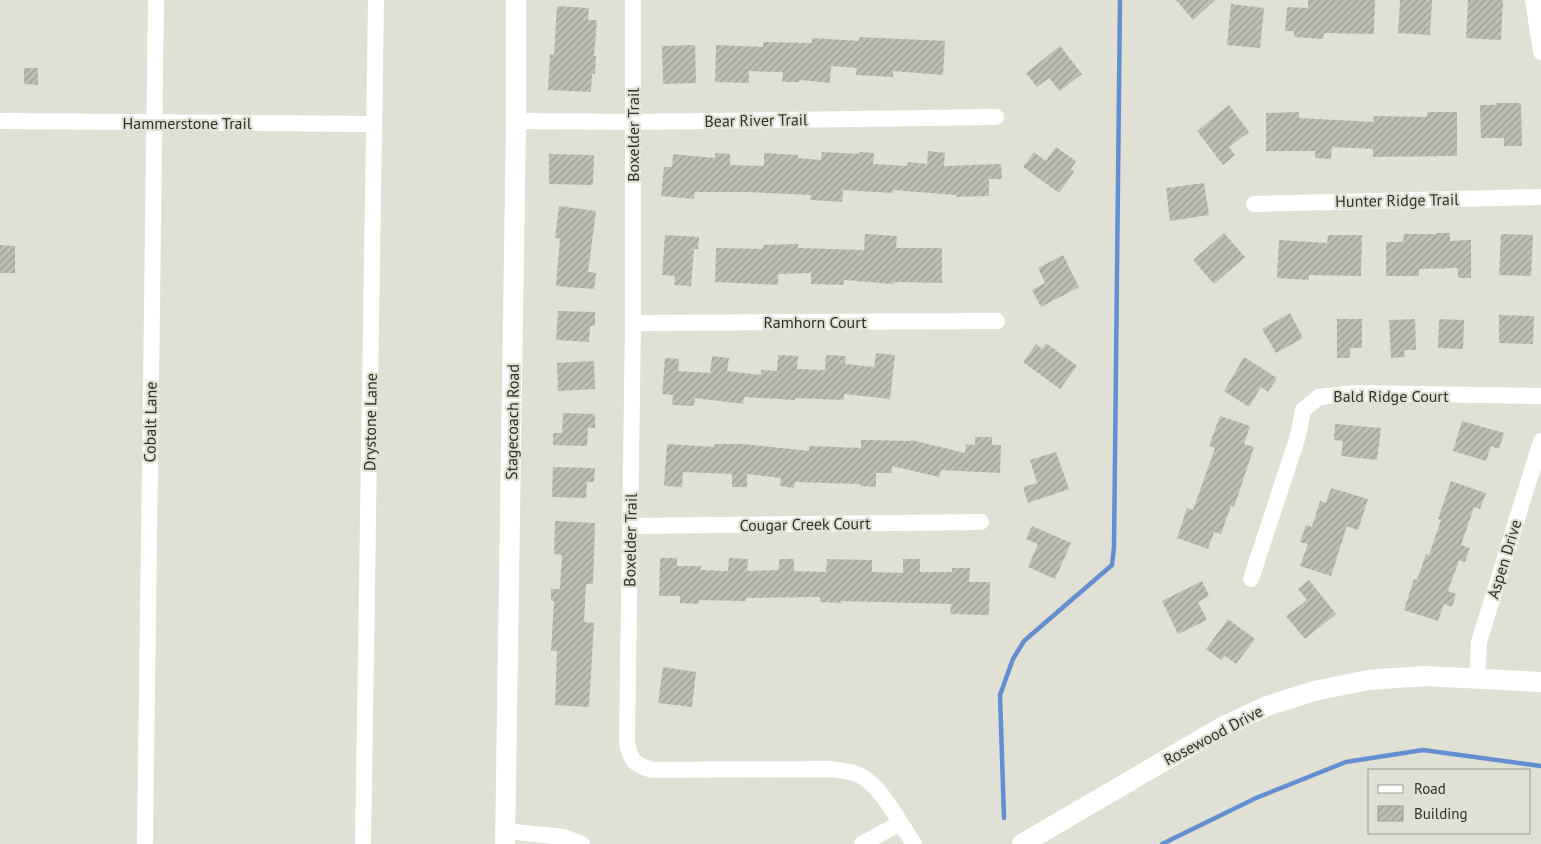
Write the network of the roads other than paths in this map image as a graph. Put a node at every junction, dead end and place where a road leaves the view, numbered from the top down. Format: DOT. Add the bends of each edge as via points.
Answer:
graph roads {
  1 [pos="156,0"];
  2 [pos="376,0"];
  3 [pos="516,0"];
  4 [pos="633,0"];
  5 [pos="1533,0"];
  6 [pos="1541,52"];
  7 [pos="996,117"];
  8 [pos="0,121"];
  9 [pos="516,121"];
  10 [pos="154,122"];
  11 [pos="632,122"];
  12 [pos="374,124"];
  13 [pos="1541,197"];
  14 [pos="1254,204"];
  15 [pos="997,321"];
  16 [pos="632,323"];
  17 [pos="1541,396"];
  18 [pos="1541,441"];
  19 [pos="981,522"];
  20 [pos="630,526"];
  21 [pos="1251,579"];
  22 [pos="1477,678"];
  23 [pos="1541,682"];
  24 [pos="900,823"];
  25 [pos="505,838"];
  26 [pos="563,840"];
  27 [pos="145,844"];
  28 [pos="363,844"];
  29 [pos="582,844"];
  30 [pos="862,844"];
  31 [pos="914,844"];
  32 [pos="1022,844"];
  1 -- 10 [label="street, Cobalt Lane"];
  2 -- 12 [label="street, Drystone Lane"];
  3 -- 9 [label="main road, Stagecoach Road"];
  4 -- 11 [label="street, Boxelder Trail"];
  5 -- 6 [label="street"];
  7 -- 11 [label="street, Bear River Trail"];
  8 -- 10 [label="street, Hammerstone Trail"];
  9 -- 11 [label="street, Bear River Trail"];
  9 -- 25 [label="main road, Stagecoach Road"];
  10 -- 12 [label="street, Hammerstone Trail"];
  10 -- 27 [label="street, Cobalt Lane"];
  11 -- 16 [label="street, Boxelder Trail"];
  12 -- 28 [label="street, Drystone Lane"];
  13 -- 14 [label="street, Hunter Ridge Trail"];
  15 -- 16 [label="street, Ramhorn Court"];
  16 -- 20 [label="street, Boxelder Trail"];
  17 -- 21 [label="street, Bald Ridge Court" via="1355,394 1319,397 1303,410 1298,436"];
  18 -- 22 [label="street, Aspen Drive" via="1479,642"];
  19 -- 20 [label="street, Cougar Creek Court"];
  20 -- 24 [label="street, Boxelder Trail" via="627,742 630,756 639,766 652,770 829,769 857,774 873,785"];
  22 -- 23 [label="main road, Rosewood Drive"];
  22 -- 32 [label="main road, Rosewood Drive" via="1425,676 1368,680 1314,691 1267,706 1224,726"];
  24 -- 30 [label="street"];
  24 -- 31 [label="street, Boxelder Trail"];
  25 -- 26 [label="street"];
  26 -- 29 [label="street"];
}
